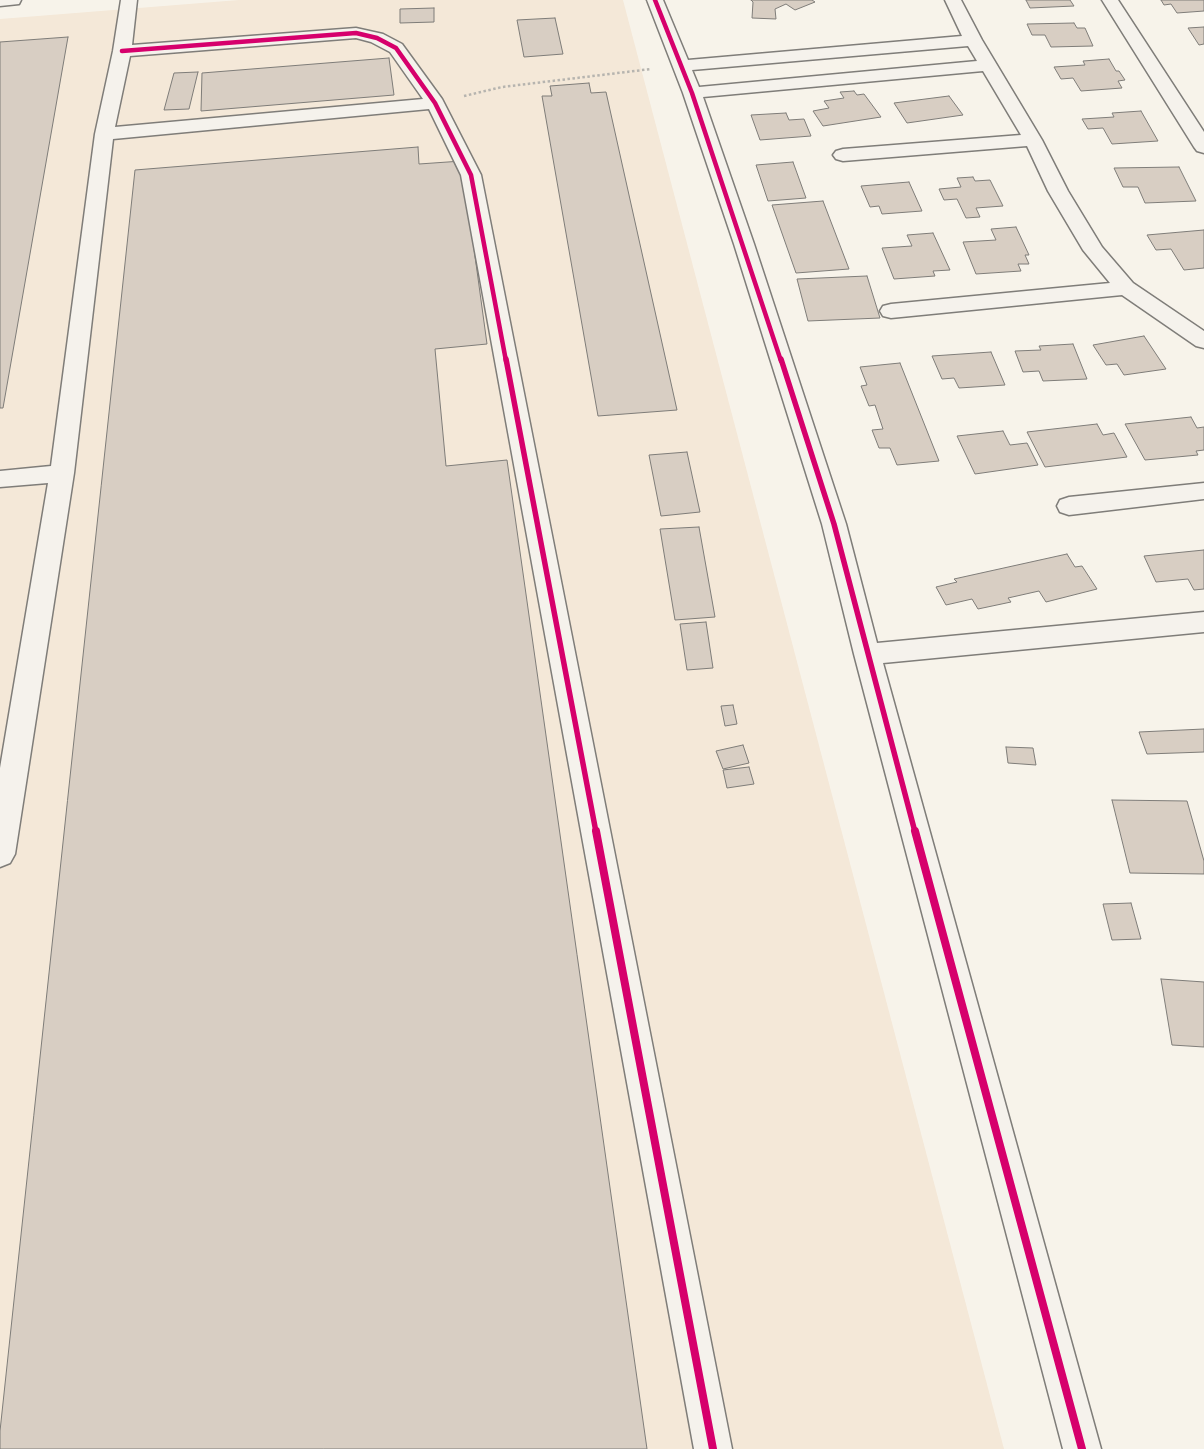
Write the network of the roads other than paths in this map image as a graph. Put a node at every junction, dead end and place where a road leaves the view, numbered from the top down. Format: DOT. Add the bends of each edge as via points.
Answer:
graph roads {
  1 [pos="13,0"];
  2 [pos="129,0"];
  3 [pos="655,0"];
  4 [pos="953,0"];
  5 [pos="1110,0"];
  6 [pos="0,1"];
  7 [pos="973,40"];
  8 [pos="122,50"];
  9 [pos="682,66"];
  10 [pos="988,66"];
  11 [pos="692,94"];
  12 [pos="435,103"];
  13 [pos="104,134"];
  14 [pos="1033,140"];
  15 [pos="1204,147"];
  16 [pos="843,155"];
  17 [pos="1126,288"];
  18 [pos="891,311"];
  19 [pos="1202,344"];
  20 [pos="62,473"];
  21 [pos="0,479"];
  22 [pos="1204,491"];
  23 [pos="1069,506"];
  24 [pos="1204,622"];
  25 [pos="868,654"];
  26 [pos="0,854"];
  27 [pos="712,1449"];
  28 [pos="1082,1449"];
  1 -- 6 [label="street"];
  2 -- 8 [label="street"];
  3 -- 9 [label="street"];
  4 -- 7 [label="street"];
  5 -- 15 [label="street"];
  7 -- 9 [label="street"];
  7 -- 10 [label="street"];
  8 -- 12 [label="street" via="356,33 377,38 396,48"];
  8 -- 13 [label="street"];
  9 -- 11 [label="street"];
  10 -- 11 [label="street"];
  10 -- 14 [label="street"];
  11 -- 25 [label="street" via="834,524"];
  12 -- 13 [label="street"];
  12 -- 27 [label="street" via="472,175"];
  13 -- 20 [label="street"];
  14 -- 16 [label="street"];
  14 -- 17 [label="street" via="1093,250"];
  17 -- 18 [label="street"];
  17 -- 19 [label="street"];
  20 -- 21 [label="street"];
  20 -- 26 [label="street"];
  22 -- 23 [label="street"];
  24 -- 25 [label="street"];
  25 -- 28 [label="street"];
}
